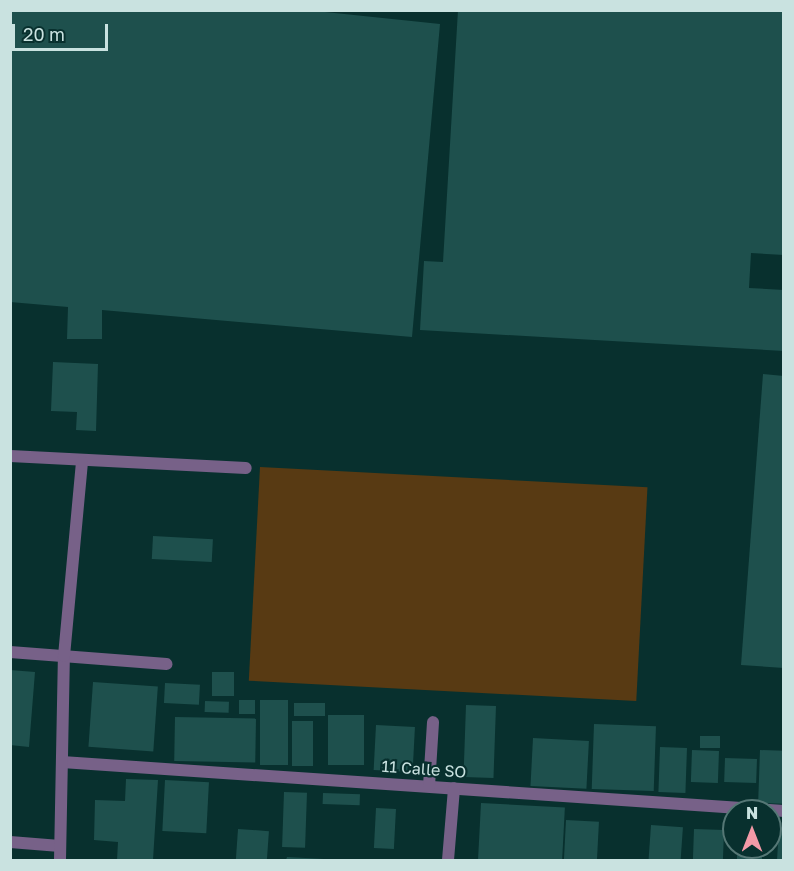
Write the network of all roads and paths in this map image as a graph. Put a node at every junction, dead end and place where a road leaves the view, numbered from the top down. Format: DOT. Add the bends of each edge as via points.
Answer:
graph roads {
  1 [pos="10,456"];
  2 [pos="82,462"];
  3 [pos="246,468"];
  4 [pos="10,652"];
  5 [pos="64,656"];
  6 [pos="166,664"];
  7 [pos="433,722"];
  8 [pos="62,762"];
  9 [pos="429,786"];
  10 [pos="454,788"];
  11 [pos="783,811"];
  12 [pos="10,842"];
  13 [pos="60,846"];
  14 [pos="60,861"];
  15 [pos="448,861"];
  1 -- 2 [label="street"];
  2 -- 3 [label="street"];
  2 -- 5 [label="street"];
  4 -- 5 [label="street"];
  5 -- 6 [label="street"];
  5 -- 8 [label="street"];
  7 -- 9 [label="street"];
  8 -- 9 [label="street, 11 Calle SO"];
  8 -- 13 [label="street"];
  9 -- 10 [label="street, 11 Calle SO"];
  10 -- 11 [label="street, 11 Calle SO"];
  10 -- 15 [label="street"];
  12 -- 13 [label="street"];
  13 -- 14 [label="street"];
}
